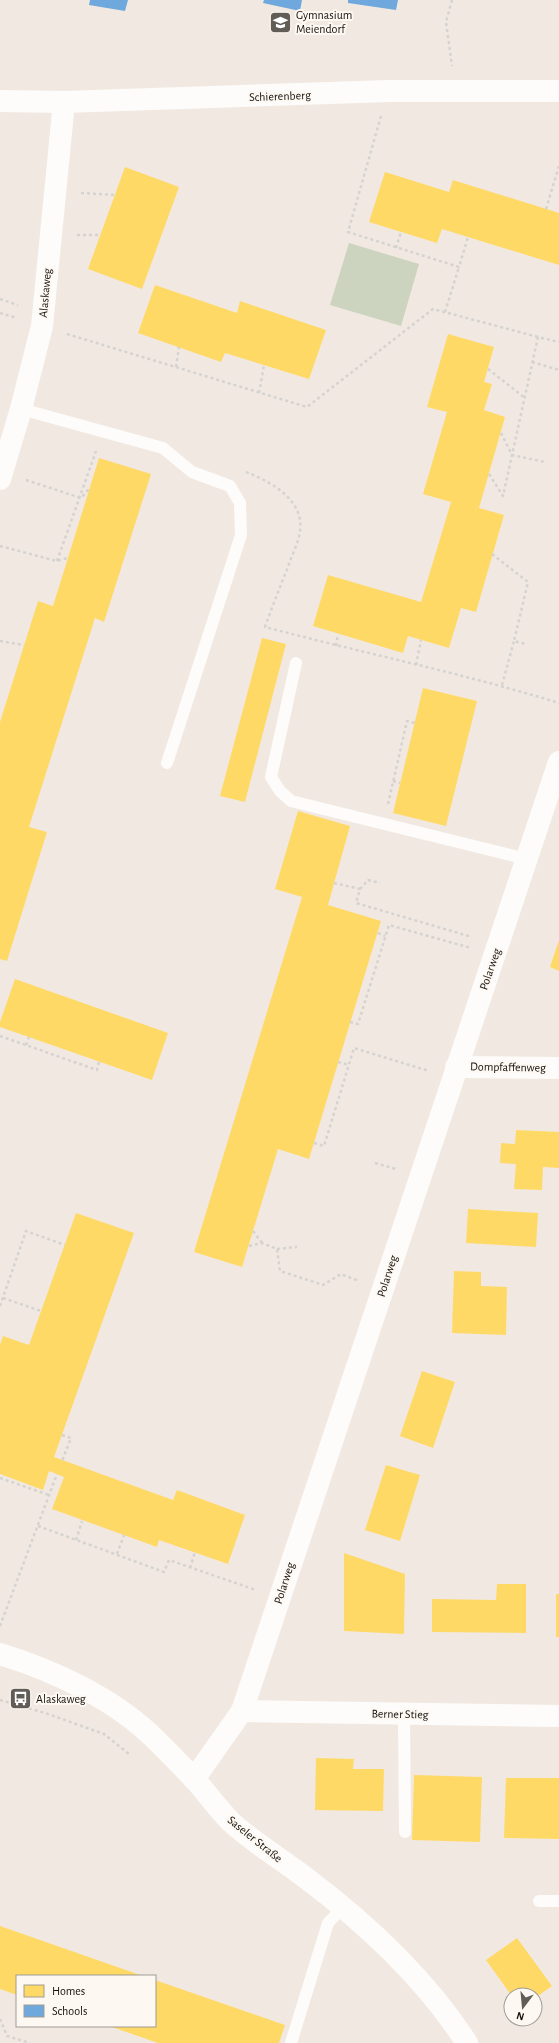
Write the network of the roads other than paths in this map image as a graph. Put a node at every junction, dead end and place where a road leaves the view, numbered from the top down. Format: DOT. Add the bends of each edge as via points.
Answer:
graph roads {
  1 [pos="559,91"];
  2 [pos="0,101"];
  3 [pos="64,102"];
  4 [pos="21,409"];
  5 [pos="1,476"];
  6 [pos="296,662"];
  7 [pos="559,762"];
  8 [pos="167,764"];
  9 [pos="527,859"];
  10 [pos="559,1068"];
  11 [pos="454,1073"];
  12 [pos="0,1654"];
  13 [pos="242,1711"];
  14 [pos="404,1714"];
  15 [pos="559,1716"];
  16 [pos="194,1778"];
  17 [pos="405,1832"];
  18 [pos="539,1901"];
  19 [pos="559,1901"];
  20 [pos="343,1907"];
  21 [pos="291,2043"];
  22 [pos="467,2043"];
  1 -- 3 [label="street, Schierenberg" via="389,91"];
  2 -- 3 [label="street, Schierenberg"];
  3 -- 4 [label="street, Alaskaweg" via="42,326"];
  4 -- 5 [label="street, Alaskaweg"];
  4 -- 8 [label="lane" via="163,448 192,472 230,486 240,502 241,536"];
  6 -- 9 [label="lane" via="271,777 280,791 291,801"];
  7 -- 9 [label="street, Polarweg"];
  9 -- 11 [label="street, Polarweg"];
  10 -- 11 [label="street, Dompfaffenweg"];
  11 -- 13 [label="street, Polarweg"];
  12 -- 16 [label="street, Saseler Straße" via="58,1676 121,1712 144,1728"];
  13 -- 14 [label="street, Berner Stieg"];
  13 -- 16 [label="street, Polarweg"];
  14 -- 15 [label="street, Berner Stieg"];
  14 -- 17 [label="lane"];
  16 -- 20 [label="street, Saseler Straße" via="230,1821"];
  18 -- 19 [label="lane"];
  20 -- 21 [label="lane" via="328,1923"];
  20 -- 22 [label="street, Saseler Straße" via="412,1972"];
}
